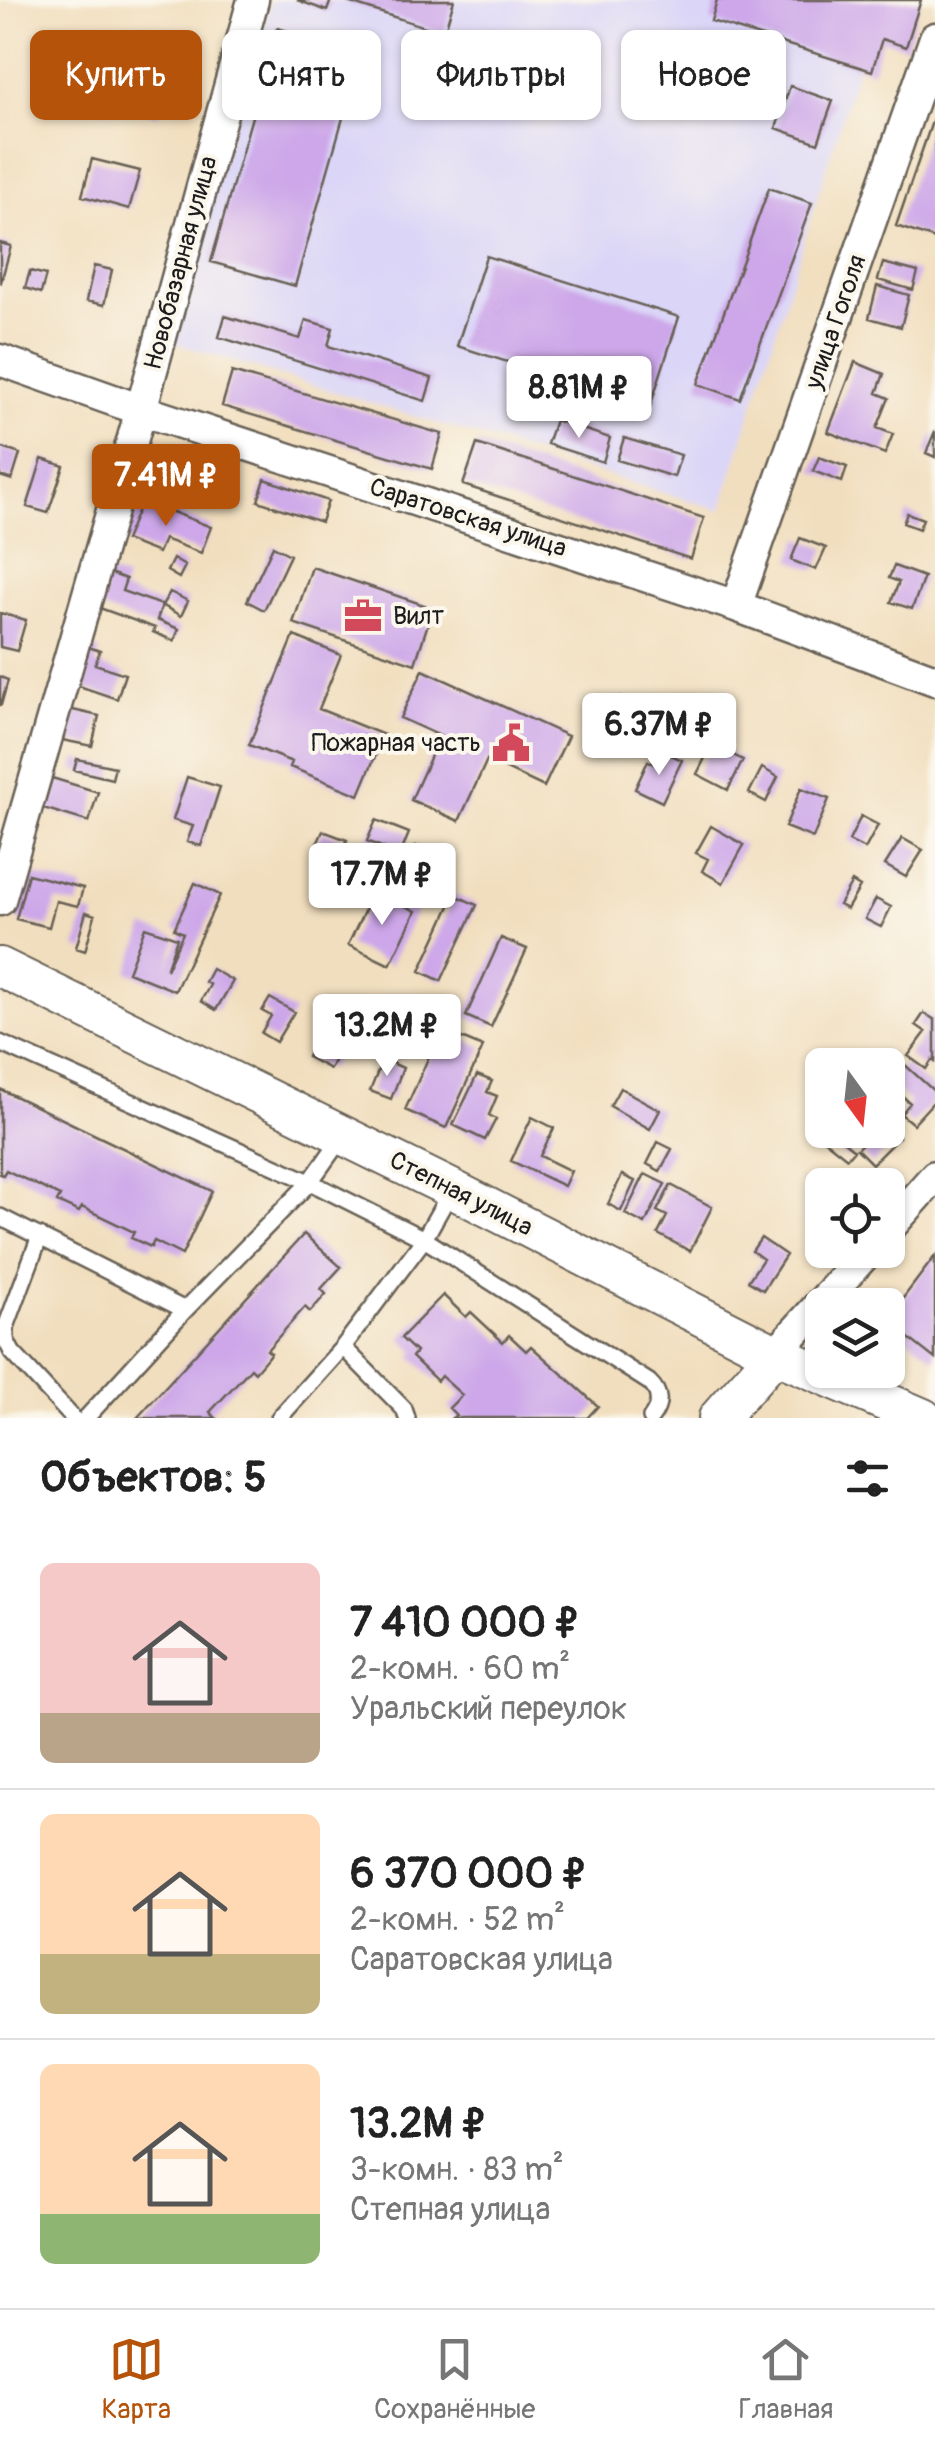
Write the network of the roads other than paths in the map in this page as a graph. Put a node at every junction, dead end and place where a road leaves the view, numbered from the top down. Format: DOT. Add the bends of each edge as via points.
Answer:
graph roads {
  1 [pos="253,0"];
  2 [pos="933,50"];
  3 [pos="0,360"];
  4 [pos="141,410"];
  5 [pos="736,606"];
  6 [pos="935,680"];
  7 [pos="0,900"];
  8 [pos="0,968"];
  9 [pos="0,1043"];
  10 [pos="344,1135"];
  11 [pos="935,1176"];
  12 [pos="310,1182"];
  13 [pos="452,1189"];
  14 [pos="905,1210"];
  15 [pos="0,1217"];
  16 [pos="40,1236"];
  17 [pos="424,1239"];
  18 [pos="853,1268"];
  19 [pos="185,1310"];
  20 [pos="344,1346"];
  21 [pos="775,1354"];
  22 [pos="73,1418"];
  23 [pos="86,1418"];
  24 [pos="279,1418"];
  25 [pos="407,1418"];
  26 [pos="651,1418"];
  27 [pos="718,1418"];
  28 [pos="924,1418"];
  1 -- 4 [label="street, Новобазарная улица"];
  2 -- 5 [label="street, улица Гоголя"];
  3 -- 4 [label="street, Саратовская улица"];
  4 -- 5 [label="street, Саратовская улица"];
  4 -- 7 [label="street, Новобазарная улица"];
  5 -- 6 [label="street, Саратовская улица"];
  8 -- 10 [label="street, Степная улица"];
  9 -- 12 [label="lane"];
  10 -- 12 [label="lane"];
  10 -- 13 [label="street, Степная улица"];
  11 -- 14 [label="street"];
  12 -- 17 [label="lane"];
  12 -- 19 [label="lane"];
  13 -- 17 [label="lane"];
  13 -- 21 [label="street, Степная улица"];
  15 -- 16 [label="lane"];
  16 -- 19 [label="lane"];
  16 -- 22 [label="lane" via="6,1340"];
  17 -- 20 [label="lane"];
  17 -- 26 [label="lane" via="649,1382 659,1397"];
  18 -- 21 [label="street"];
  19 -- 23 [label="lane"];
  20 -- 24 [label="lane"];
  20 -- 25 [label="lane"];
  21 -- 27 [label="street"];
  21 -- 28 [label="street, Степная улица"];
}
